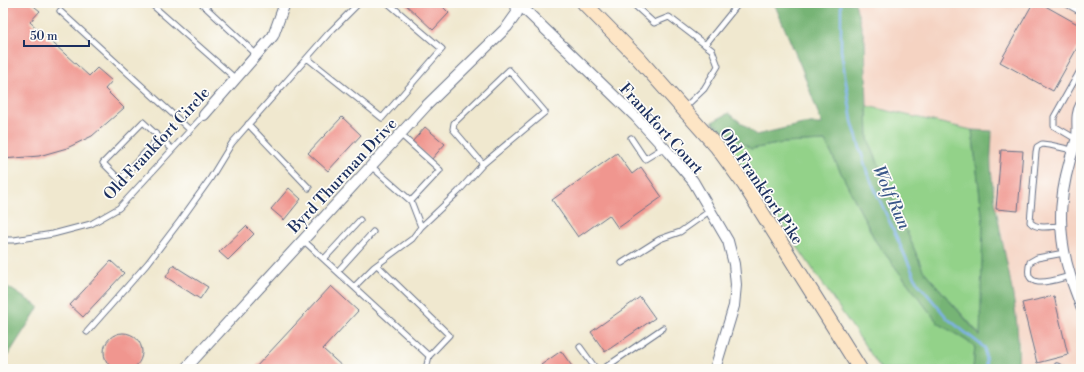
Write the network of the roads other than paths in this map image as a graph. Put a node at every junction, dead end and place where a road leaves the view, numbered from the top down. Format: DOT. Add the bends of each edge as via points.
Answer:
graph roads {
  1 [pos="150,3"];
  2 [pos="201,3"];
  3 [pos="285,3"];
  4 [pos="359,3"];
  5 [pos="388,3"];
  6 [pos="517,3"];
  7 [pos="584,3"];
  8 [pos="632,3"];
  9 [pos="739,3"];
  10 [pos="1065,3"];
  11 [pos="60,12"];
  12 [pos="1081,12"];
  13 [pos="705,45"];
  14 [pos="257,55"];
  15 [pos="307,58"];
  16 [pos="1081,68"];
  17 [pos="236,79"];
  18 [pos="1081,105"];
  19 [pos="684,108"];
  20 [pos="204,115"];
  21 [pos="248,124"];
  22 [pos="190,130"];
  23 [pos="400,134"];
  24 [pos="160,137"];
  25 [pos="1079,137"];
  26 [pos="631,138"];
  27 [pos="663,148"];
  28 [pos="172,149"];
  29 [pos="1072,150"];
  30 [pos="483,164"];
  31 [pos="370,166"];
  32 [pos="309,188"];
  33 [pos="411,201"];
  34 [pos="711,210"];
  35 [pos="360,220"];
  36 [pos="1061,226"];
  37 [pos="421,227"];
  38 [pos="373,232"];
  39 [pos="3,240"];
  40 [pos="303,240"];
  41 [pos="1064,252"];
  42 [pos="324,259"];
  43 [pos="622,263"];
  44 [pos="377,265"];
  45 [pos="338,271"];
  46 [pos="1070,276"];
  47 [pos="354,287"];
  48 [pos="1081,307"];
  49 [pos="663,328"];
  50 [pos="87,332"];
  51 [pos="580,347"];
  52 [pos="430,356"];
  53 [pos="1057,366"];
  54 [pos="185,369"];
  55 [pos="426,369"];
  56 [pos="596,369"];
  57 [pos="604,369"];
  58 [pos="714,369"];
  59 [pos="860,369"];
  60 [pos="1063,369"];
  1 -- 17 [label="lane"];
  2 -- 14 [label="lane"];
  3 -- 14 [label="street, Old Frankfort Circle" via="273,36"];
  4 -- 15 [label="lane"];
  5 -- 15 [label="lane" via="442,48 382,118"];
  6 -- 23 [label="street, Byrd Thurman Drive" via="517,13 507,27"];
  6 -- 27 [label="street, Frankfort Court" via="636,117"];
  7 -- 19 [label="main road, Old Frankfort Pike"];
  8 -- 13 [label="lane" via="654,23 668,17"];
  9 -- 13 [label="lane"];
  10 -- 12 [label="lane"];
  11 -- 22 [label="lane"];
  13 -- 19 [label="lane" via="712,50 718,66 704,88"];
  14 -- 17 [label="street, Old Frankfort Circle"];
  15 -- 21 [label="lane"];
  16 -- 25 [label="lane" via="1054,117 1054,126"];
  17 -- 20 [label="street, Old Frankfort Circle"];
  18 -- 25 [label="street" via="1077,112"];
  19 -- 59 [label="main road, Old Frankfort Pike" via="744,184"];
  20 -- 22 [label="lane, Old Frankfort Circle"];
  21 -- 32 [label="lane"];
  21 -- 50 [label="lane" via="148,263"];
  22 -- 28 [label="lane, Old Frankfort Circle"];
  23 -- 31 [label="street, Byrd Thurman Drive"];
  23 -- 33 [label="lane" via="440,170"];
  24 -- 24 [label="lane" via="142,122 103,163 120,180"];
  24 -- 28 [label="lane"];
  25 -- 29 [label="street"];
  26 -- 27 [label="lane" via="646,159"];
  27 -- 34 [label="street, Frankfort Court" via="692,182"];
  28 -- 39 [label="lane, Old Frankfort Circle" via="119,208 91,224 53,234"];
  29 -- 36 [label="street" via="1061,198"];
  29 -- 36 [label="lane" via="1042,144 1037,147 1036,152 1030,222 1039,227"];
  30 -- 30 [label="lane" via="453,129 454,123 509,70 545,112"];
  30 -- 37 [label="lane"];
  31 -- 33 [label="lane"];
  31 -- 40 [label="street, Byrd Thurman Drive"];
  33 -- 37 [label="lane"];
  34 -- 43 [label="lane" via="680,232 660,240"];
  34 -- 58 [label="street, Frankfort Court" via="728,241 736,285 734,306"];
  35 -- 42 [label="lane"];
  36 -- 41 [label="street"];
  37 -- 44 [label="lane" via="412,239"];
  38 -- 45 [label="lane"];
  40 -- 42 [label="lane"];
  40 -- 54 [label="street, Byrd Thurman Drive"];
  41 -- 46 [label="street"];
  41 -- 46 [label="lane" via="1030,262 1029,275 1032,279 1045,283"];
  42 -- 45 [label="lane"];
  44 -- 47 [label="lane"];
  44 -- 52 [label="lane" via="449,335"];
  45 -- 47 [label="lane"];
  46 -- 48 [label="street"];
  47 -- 52 [label="lane"];
  49 -- 57 [label="lane"];
  51 -- 56 [label="lane"];
  52 -- 55 [label="lane"];
  53 -- 60 [label="lane"];
}
